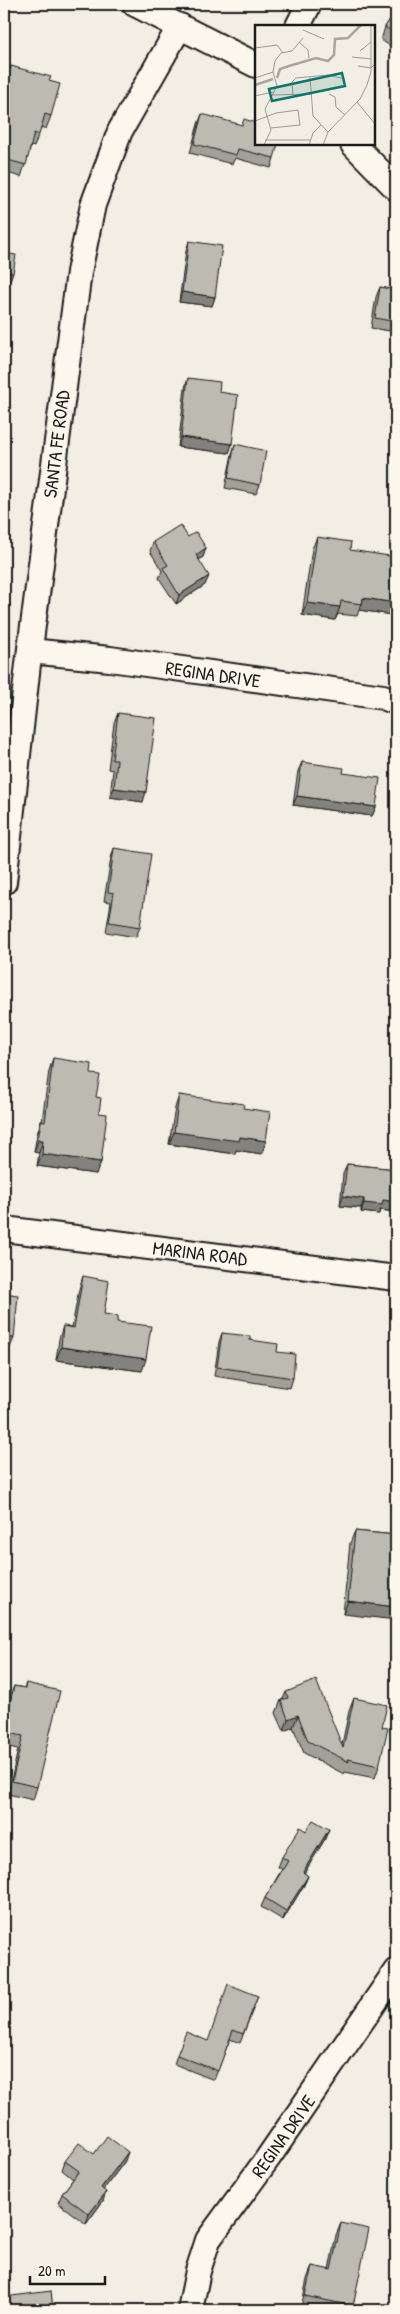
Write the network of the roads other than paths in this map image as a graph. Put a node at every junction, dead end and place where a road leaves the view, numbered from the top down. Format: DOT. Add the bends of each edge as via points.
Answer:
graph roads {
  1 [pos="136,4"];
  2 [pos="309,4"];
  3 [pos="298,25"];
  4 [pos="180,26"];
  5 [pos="255,64"];
  6 [pos="354,145"];
  7 [pos="396,188"];
  8 [pos="30,652"];
  9 [pos="396,702"];
  10 [pos="4,882"];
  11 [pos="4,1228"];
  12 [pos="396,1278"];
  13 [pos="396,1971"];
  14 [pos="190,2310"];
  1 -- 4 [label="street"];
  2 -- 3 [label="street"];
  4 -- 5 [label="street"];
  4 -- 8 [label="street, SANTA FE ROAD" via="120,131 93,204 79,272"];
  6 -- 7 [label="street"];
  8 -- 9 [label="street, REGINA DRIVE" via="110,658"];
  8 -- 10 [label="street, SANTA FE ROAD"];
  11 -- 12 [label="street, MARINA ROAD"];
  13 -- 14 [label="street, REGINA DRIVE" via="208,2240"];
}
